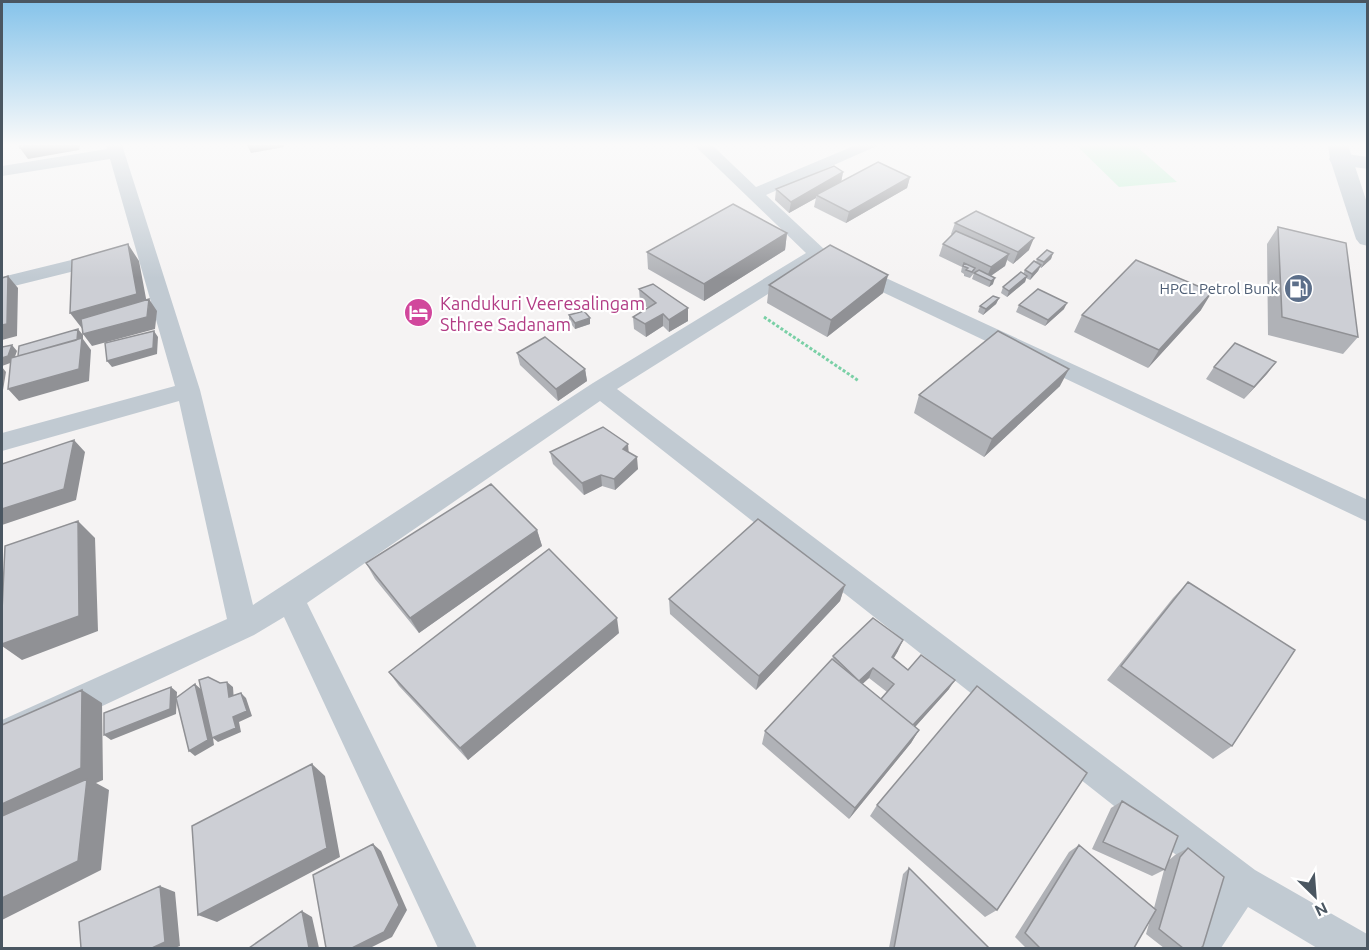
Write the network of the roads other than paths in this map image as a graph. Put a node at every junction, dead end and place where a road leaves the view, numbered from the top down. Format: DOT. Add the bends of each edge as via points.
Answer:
graph roads {
  1 [pos="127,189"];
  2 [pos="749,189"];
  3 [pos="765,189"];
  4 [pos="1351,189"];
  5 [pos="754,194"];
  6 [pos="1368,239"];
  7 [pos="145,248"];
  8 [pos="818,254"];
  9 [pos="2,283"];
  10 [pos="601,388"];
  11 [pos="188,390"];
  12 [pos="2,442"];
  13 [pos="1368,512"];
  14 [pos="290,599"];
  15 [pos="243,626"];
  16 [pos="2,737"];
  17 [pos="1242,884"];
  18 [pos="458,948"];
  19 [pos="1199,948"];
  20 [pos="1353,948"];
  1 -- 7 [label="street"];
  2 -- 5 [label="street"];
  3 -- 5 [label="street"];
  4 -- 6 [label="street"];
  5 -- 8 [label="street"];
  7 -- 9 [label="street"];
  7 -- 11 [label="street"];
  8 -- 10 [label="street"];
  8 -- 13 [label="street"];
  10 -- 14 [label="street"];
  10 -- 17 [label="street"];
  11 -- 12 [label="street"];
  11 -- 15 [label="street"];
  14 -- 15 [label="street"];
  14 -- 18 [label="street"];
  15 -- 16 [label="street"];
  17 -- 19 [label="street"];
  17 -- 20 [label="street"];
}
